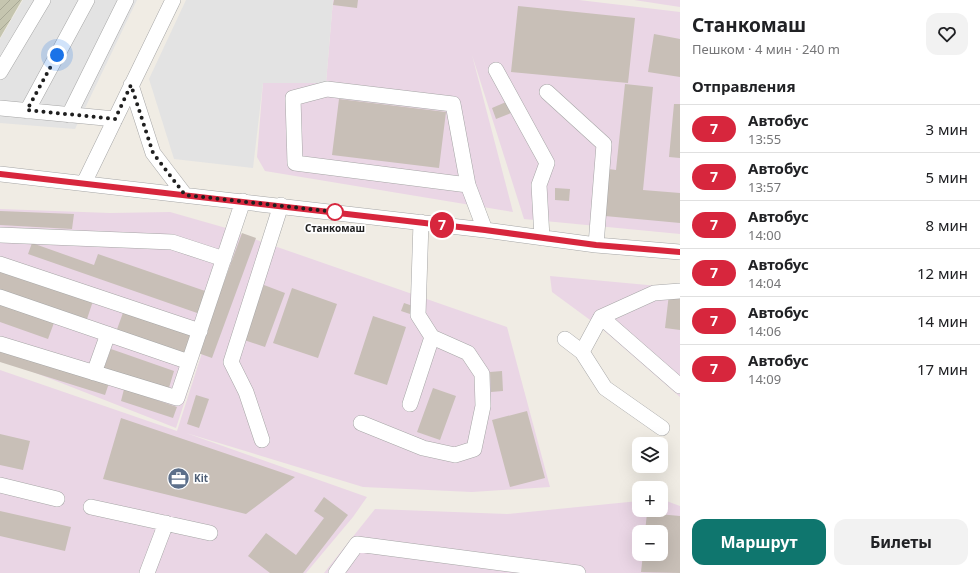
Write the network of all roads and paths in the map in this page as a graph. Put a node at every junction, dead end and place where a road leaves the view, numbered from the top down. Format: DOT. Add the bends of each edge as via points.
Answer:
graph roads {
  1 [pos="43,0"];
  2 [pos="87,0"];
  3 [pos="126,0"];
  4 [pos="173,0"];
  5 [pos="496,70"];
  6 [pos="0,72"];
  7 [pos="131,85"];
  8 [pos="547,92"];
  9 [pos="0,108"];
  10 [pos="27,110"];
  11 [pos="69,115"];
  12 [pos="115,119"];
  13 [pos="0,174"];
  14 [pos="84,183"];
  15 [pos="468,185"];
  16 [pos="185,195"];
  17 [pos="243,201"];
  18 [pos="281,205"];
  19 [pos="421,222"];
  20 [pos="485,230"];
  21 [pos="0,235"];
  22 [pos="542,238"];
  23 [pos="596,245"];
  24 [pos="680,252"];
  25 [pos="224,259"];
  26 [pos="0,264"];
  27 [pos="680,291"];
  28 [pos="0,297"];
  29 [pos="601,317"];
  30 [pos="200,331"];
  31 [pos="108,334"];
  32 [pos="432,337"];
  33 [pos="565,339"];
  34 [pos="0,344"];
  35 [pos="582,352"];
  36 [pos="189,362"];
  37 [pos="94,373"];
  38 [pos="680,386"];
  39 [pos="410,404"];
  40 [pos="361,423"];
  41 [pos="662,428"];
  42 [pos="262,440"];
  43 [pos="0,485"];
  44 [pos="57,499"];
  45 [pos="91,507"];
  46 [pos="166,523"];
  47 [pos="210,533"];
  48 [pos="147,573"];
  49 [pos="336,573"];
  50 [pos="578,573"];
  1 -- 6 [label="street"];
  2 -- 10 [label="street"];
  3 -- 11 [label="street"];
  4 -- 7 [label="street"];
  5 -- 22 [label="street" via="548,163 539,185"];
  7 -- 12 [label="street"];
  7 -- 16 [label="street" via="153,153"];
  8 -- 23 [label="street" via="604,144"];
  9 -- 10 [label="street"];
  10 -- 11 [label="street"];
  11 -- 12 [label="street"];
  12 -- 14 [label="street"];
  13 -- 14 [label="street"];
  14 -- 16 [label="street"];
  15 -- 15 [label="street" via="453,104 327,89 293,98 295,163"];
  15 -- 20 [label="street"];
  16 -- 17 [label="street"];
  17 -- 18 [label="street"];
  17 -- 25 [label="street"];
  18 -- 19 [label="street"];
  18 -- 42 [label="street" via="231,362 246,392"];
  19 -- 20 [label="street"];
  19 -- 32 [label="street" via="418,315"];
  20 -- 22 [label="street"];
  21 -- 25 [label="street" via="172,242"];
  22 -- 23 [label="street"];
  23 -- 24 [label="street"];
  25 -- 30 [label="street"];
  26 -- 30 [label="street"];
  27 -- 29 [label="street" via="654,293"];
  28 -- 31 [label="street"];
  29 -- 35 [label="street"];
  29 -- 38 [label="street"];
  30 -- 36 [label="street"];
  31 -- 36 [label="street"];
  31 -- 37 [label="street"];
  32 -- 39 [label="street"];
  32 -- 40 [label="street" via="468,353 482,374 483,406 474,449 455,455 423,448"];
  33 -- 35 [label="street"];
  34 -- 37 [label="street"];
  35 -- 41 [label="street" via="605,388"];
  36 -- 37 [label="street" via="177,398"];
  43 -- 44 [label="street"];
  45 -- 46 [label="street"];
  46 -- 47 [label="street"];
  46 -- 48 [label="street"];
  49 -- 50 [label="street" via="358,544"];
}
